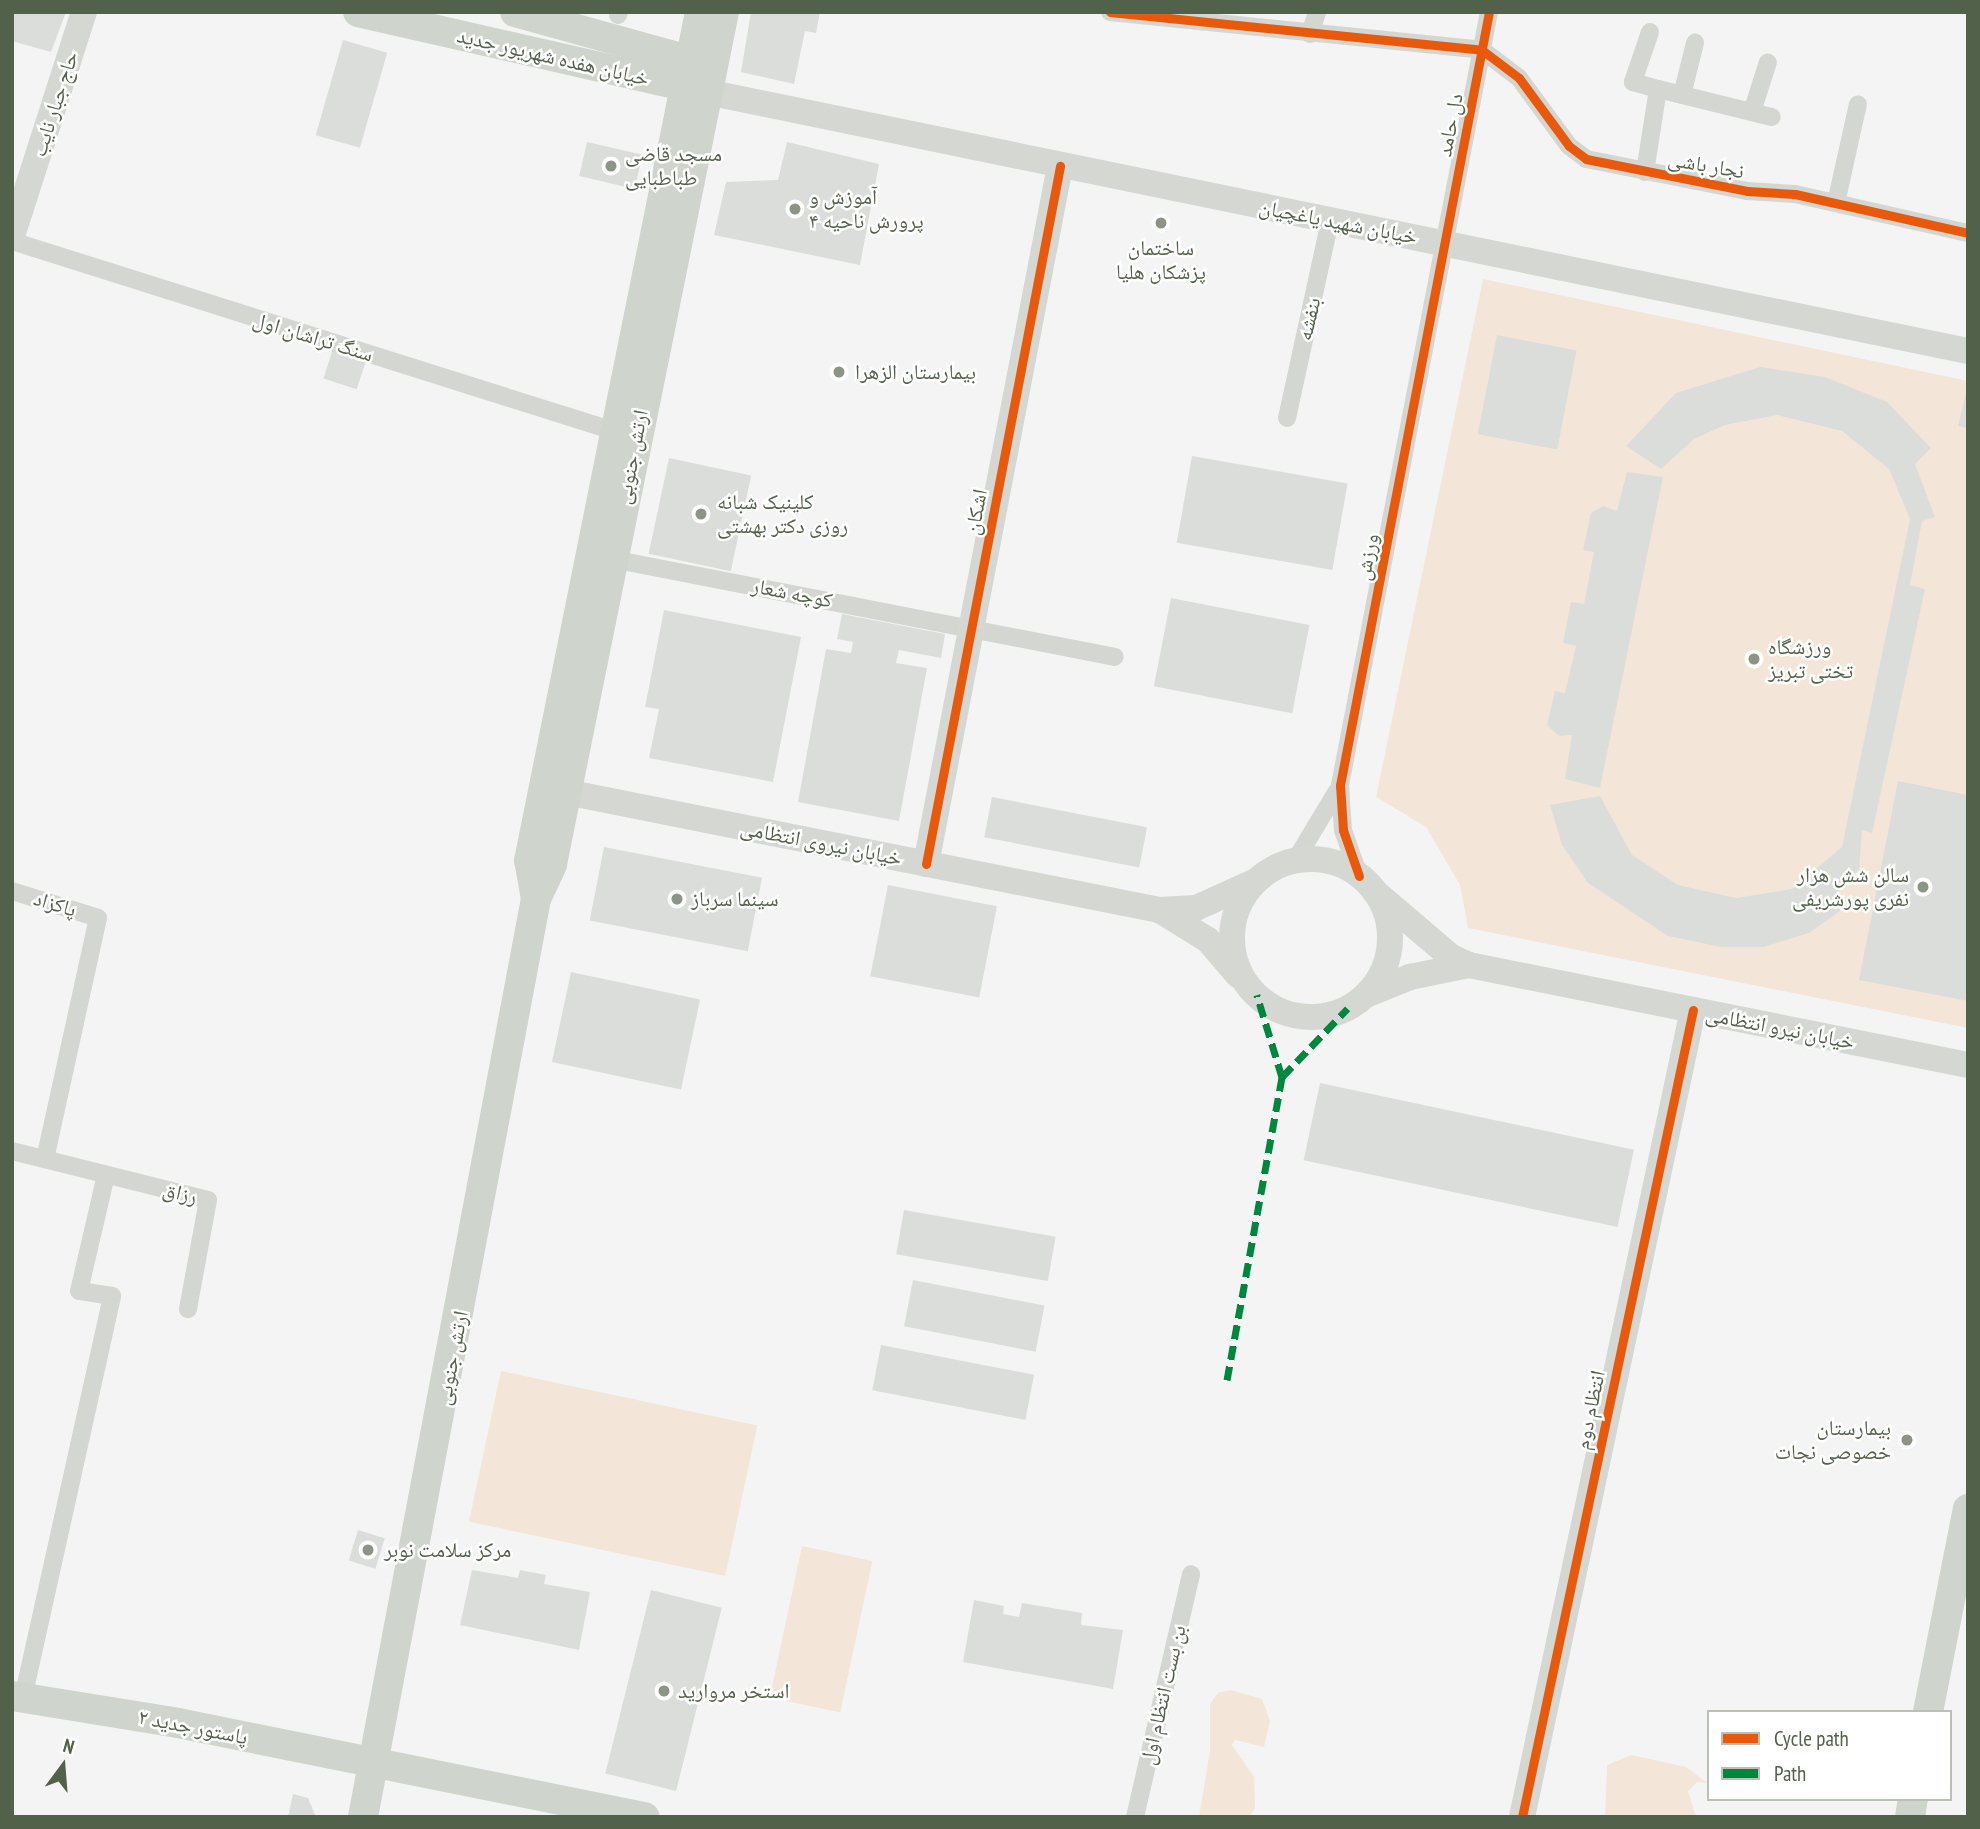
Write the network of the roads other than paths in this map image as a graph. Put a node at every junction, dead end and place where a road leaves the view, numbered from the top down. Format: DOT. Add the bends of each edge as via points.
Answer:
graph roads {
  1 [pos="84,12"];
  2 [pos="358,12"];
  3 [pos="515,12"];
  4 [pos="700,12"];
  5 [pos="724,12"];
  6 [pos="1110,12"];
  7 [pos="1317,12"];
  8 [pos="1489,12"];
  9 [pos="1131,14"];
  10 [pos="1650,32"];
  11 [pos="1310,34"];
  12 [pos="1695,43"];
  13 [pos="1482,50"];
  14 [pos="1768,62"];
  15 [pos="699,77"];
  16 [pos="1658,89"];
  17 [pos="1682,95"];
  18 [pos="1858,104"];
  19 [pos="1752,112"];
  20 [pos="1772,117"];
  21 [pos="1060,166"];
  22 [pos="1645,172"];
  23 [pos="1836,203"];
  24 [pos="1330,220"];
  25 [pos="1968,233"];
  26 [pos="12,236"];
  27 [pos="12,242"];
  28 [pos="1446,243"];
  29 [pos="1968,351"];
  30 [pos="1287,418"];
  31 [pos="614,431"];
  32 [pos="612,559"];
  33 [pos="971,628"];
  34 [pos="1115,657"];
  35 [pos="1340,785"];
  36 [pos="566,792"];
  37 [pos="1295,860"];
  38 [pos="926,864"];
  39 [pos="1256,881"];
  40 [pos="1367,884"];
  41 [pos="12,891"];
  42 [pos="536,899"];
  43 [pos="1159,910"];
  44 [pos="1469,965"];
  45 [pos="1247,984"];
  46 [pos="1366,995"];
  47 [pos="1693,1010"];
  48 [pos="1968,1065"];
  49 [pos="12,1151"];
  50 [pos="45,1159"];
  51 [pos="106,1175"];
  52 [pos="188,1308"];
  53 [pos="1968,1509"];
  54 [pos="1191,1574"];
  55 [pos="18,1697"];
  56 [pos="1928,1710"];
  57 [pos="374,1762"];
  58 [pos="363,1817"];
  59 [pos="645,1817"];
  60 [pos="1135,1817"];
  61 [pos="1522,1817"];
  1 -- 26 [label="street, حاج جبار نایب"];
  2 -- 15 [label="main road, خیابان هفده شهریور جدید"];
  3 -- 15 [label="main road, خیابان هفده شهریور جدید"];
  4 -- 15 [label="main road, ارتش جنوبی"];
  5 -- 15 [label="main road, ارتش جنوبی"];
  6 -- 9 [label="street"];
  7 -- 11 [label="street"];
  8 -- 13 [label="street, دل حامد"];
  9 -- 11 [label="street"];
  10 -- 16 [label="street" via="1633,82"];
  11 -- 13 [label="street"];
  12 -- 17 [label="street"];
  13 -- 22 [label="street, نجار باشی" via="1519,78 1570,146 1586,159"];
  13 -- 28 [label="street, دل حامد"];
  14 -- 19 [label="street"];
  15 -- 21 [label="street, خیابان شهید یاغچیان"];
  15 -- 31 [label="main road, ارتش جنوبی"];
  15 -- 32 [label="main road, ارتش جنوبی"];
  16 -- 17 [label="street"];
  16 -- 22 [label="street"];
  17 -- 19 [label="street"];
  18 -- 23 [label="street"];
  19 -- 20 [label="street"];
  21 -- 24 [label="street, خیابان شهید یاغچیان"];
  21 -- 33 [label="street, اشکان"];
  22 -- 23 [label="street, نجار باشی"];
  23 -- 25 [label="street, نجار باشی"];
  24 -- 28 [label="street, خیابان شهید یاغچیان"];
  24 -- 30 [label="street, بنفشه"];
  27 -- 31 [label="street, سنگ تراشان اول"];
  28 -- 29 [label="street, خیابان شهید یاغچیان"];
  28 -- 35 [label="street, ورزش"];
  31 -- 42 [label="main road, ارتش جنوبی" via="529,861"];
  32 -- 33 [label="street, کوچه شعار"];
  32 -- 36 [label="main road, ارتش جنوبی"];
  33 -- 34 [label="street, کوچه شعار"];
  33 -- 38 [label="street, اشکان"];
  35 -- 37 [label="street, ورزش"];
  35 -- 40 [label="street, ورزش" via="1343,830"];
  36 -- 38 [label="street, خیابان نیروی انتظامی"];
  36 -- 42 [label="main road, ارتش جنوبی" via="552,864"];
  37 -- 39 [label="street"];
  37 -- 40 [label="street" via="1318,859"];
  38 -- 43 [label="street, خیابان نیروی انتظامی"];
  39 -- 43 [label="street, خیابان نیروی انتظامی" via="1196,908"];
  39 -- 45 [label="street" via="1234,920 1234,953"];
  40 -- 44 [label="street, خیابان نیرو انتظامی" via="1451,957"];
  40 -- 46 [label="street" via="1388,923 1388,956"];
  41 -- 50 [label="street, پاکزاد" via="98,918"];
  42 -- 57 [label="main road, ارتش جنوبی"];
  43 -- 45 [label="street, خیابان نیروی انتظامی" via="1208,940"];
  44 -- 46 [label="street, خیابان نیرو انتظامی" via="1410,976"];
  44 -- 47 [label="street, خیابان نیرو انتظامی"];
  45 -- 46 [label="street" via="1262,1000 1304,1017 1348,1008"];
  47 -- 48 [label="street, خیابان نیرو انتظامی"];
  47 -- 61 [label="street, انتظام دوم"];
  49 -- 50 [label="street, رزاق"];
  50 -- 51 [label="street, رزاق"];
  51 -- 52 [label="street, رزاق" via="208,1200"];
  51 -- 55 [label="street" via="79,1291 112,1296"];
  53 -- 56 [label="main road"];
  54 -- 60 [label="street, بن بست انتظام اول"];
  55 -- 57 [label="main road, پاستور جدید ۲"];
  57 -- 58 [label="main road, ارتش جنوبی"];
  57 -- 59 [label="main road, پاستور جدید ۲"];
}
